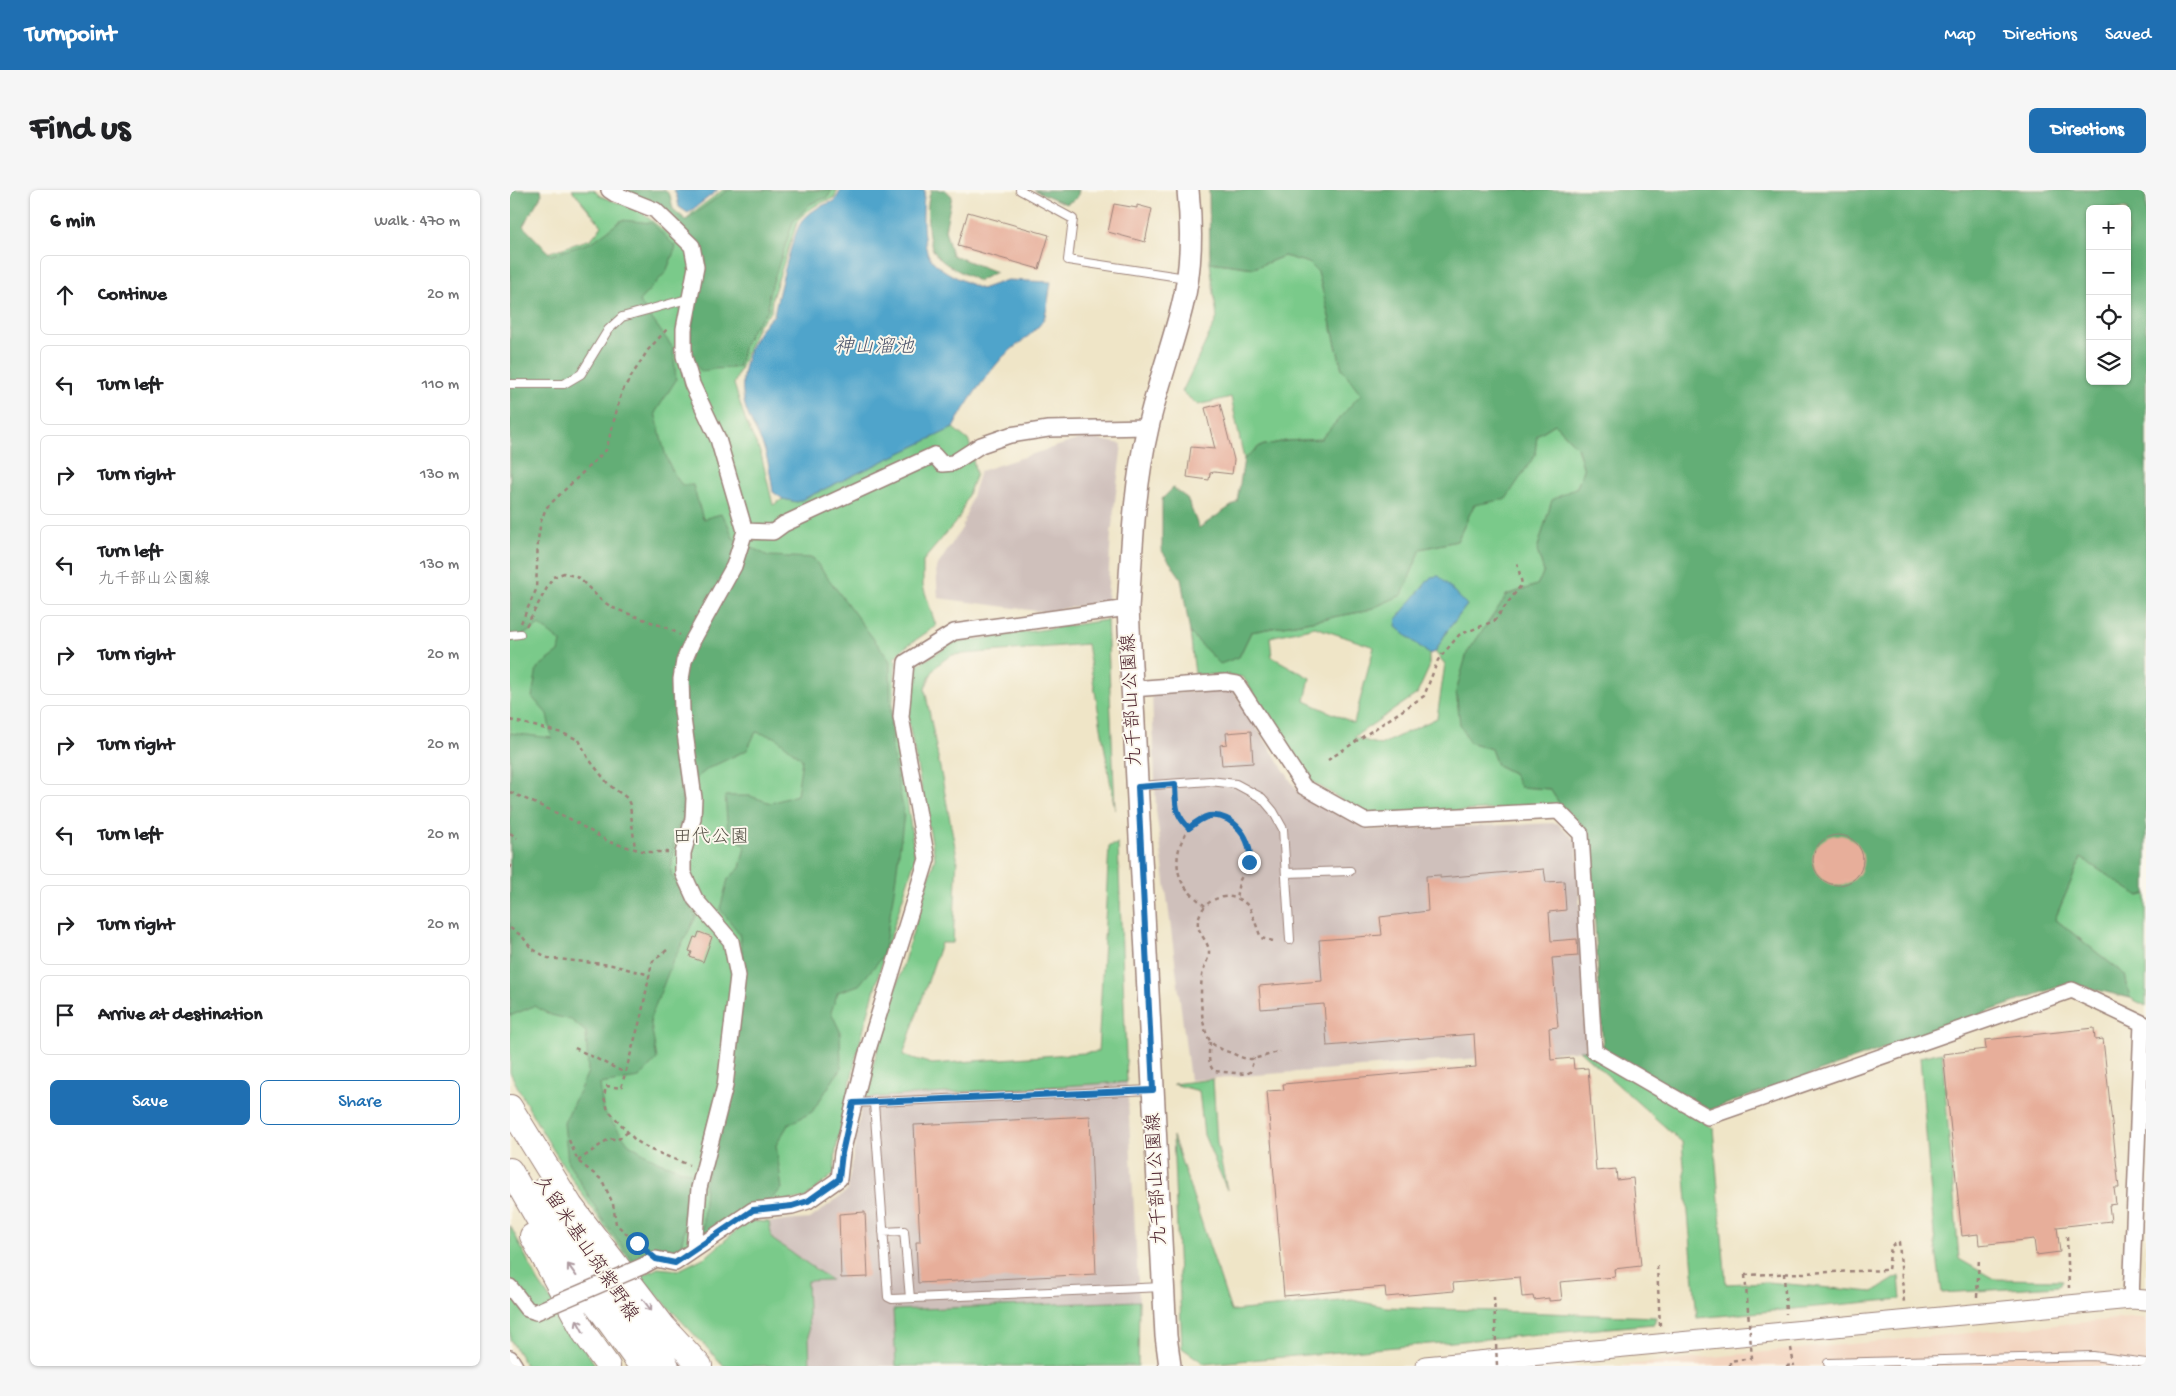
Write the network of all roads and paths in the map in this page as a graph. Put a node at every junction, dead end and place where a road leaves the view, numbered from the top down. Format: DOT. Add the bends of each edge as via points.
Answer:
graph roads {
  1 [pos="609,190"];
  2 [pos="1020,190"];
  3 [pos="1188,190"];
  4 [pos="1187,278"];
  5 [pos="691,298"];
  6 [pos="687,313"];
  7 [pos="510,384"];
  8 [pos="1148,427"];
  9 [pos="745,531"];
  10 [pos="1517,562"];
  11 [pos="1128,608"];
  12 [pos="515,635"];
  13 [pos="693,640"];
  14 [pos="1132,689"];
  15 [pos="510,720"];
  16 [pos="1328,760"];
  17 [pos="1175,784"];
  18 [pos="1138,787"];
  19 [pos="510,792"];
  20 [pos="1189,828"];
  21 [pos="510,833"];
  22 [pos="517,838"];
  23 [pos="636,849"];
  24 [pos="683,853"];
  25 [pos="1350,871"];
  26 [pos="1286,873"];
  27 [pos="1236,898"];
  28 [pos="1205,906"];
  29 [pos="510,928"];
  30 [pos="1290,940"];
  31 [pos="1273,941"];
  32 [pos="667,950"];
  33 [pos="650,975"];
  34 [pos="2144,1024"];
  35 [pos="1210,1042"];
  36 [pos="575,1048"];
  37 [pos="1280,1051"];
  38 [pos="1254,1058"];
  39 [pos="625,1073"];
  40 [pos="1153,1090"];
  41 [pos="853,1103"];
  42 [pos="874,1103"];
  43 [pos="510,1107"];
  44 [pos="510,1128"];
  45 [pos="628,1132"];
  46 [pos="569,1140"];
  47 [pos="578,1161"];
  48 [pos="510,1170"];
  49 [pos="703,1170"];
  50 [pos="510,1195"];
  51 [pos="882,1232"];
  52 [pos="2067,1237"];
  53 [pos="694,1249"];
  54 [pos="1978,1258"];
  55 [pos="650,1262"];
  56 [pos="1656,1266"];
  57 [pos="1784,1273"];
  58 [pos="510,1287"];
  59 [pos="1163,1287"];
  60 [pos="2070,1288"];
  61 [pos="1494,1297"];
  62 [pos="1977,1297"];
  63 [pos="910,1298"];
  64 [pos="2138,1299"];
  65 [pos="1904,1304"];
  66 [pos="1786,1315"];
  67 [pos="1660,1326"];
  68 [pos="1791,1346"];
  69 [pos="510,1358"];
  70 [pos="1828,1363"];
  71 [pos="2146,1364"];
  72 [pos="515,1366"];
  73 [pos="608,1366"];
  74 [pos="641,1366"];
  75 [pos="667,1366"];
  76 [pos="700,1366"];
  77 [pos="1170,1366"];
  78 [pos="1425,1366"];
  79 [pos="1497,1366"];
  80 [pos="1730,1366"];
  81 [pos="1786,1366"];
  82 [pos="1794,1366"];
  1 -- 5 [label="street" via="655,210 692,246 696,267"];
  2 -- 4 [label="lane" via="1073,219 1068,260"];
  3 -- 4 [label="main road, 九千部山公園線" via="1192,222"];
  4 -- 8 [label="main road, 九千部山公園線"];
  5 -- 6 [label="street"];
  5 -- 7 [label="lane" via="622,317 608,330 581,374 564,384"];
  6 -- 9 [label="street" via="684,356 692,384 718,439"];
  6 -- 12 [label="path" via="648,350 622,391 606,450 546,508 538,539 536,590"];
  8 -- 9 [label="street" via="1048,430 1010,435 981,445 952,463 942,464 934,455 773,532"];
  8 -- 11 [label="main road, 九千部山公園線" via="1135,498"];
  9 -- 13 [label="street" via="734,566"];
  10 -- 16 [label="path" via="1522,584 1494,621 1459,635 1438,660 1424,696"];
  11 -- 14 [label="main road, 九千部山公園線"];
  11 -- 41 [label="street" via="954,632 906,662 900,717 927,859"];
  12 -- 13 [label="path" via="531,620 553,577 564,573 579,578 613,608"];
  13 -- 24 [label="street" via="681,679 694,798 693,819"];
  14 -- 18 [label="main road, 九千部山公園線"];
  14 -- 34 [label="street" via="1225,682 1238,684 1304,787 1365,821 1558,811 1581,834 1594,1050 1708,1117 2072,990"];
  15 -- 23 [label="path" via="562,732 579,740 609,785 627,798"];
  17 -- 18 [label="lane"];
  17 -- 20 [label="path" via="1176,811"];
  17 -- 26 [label="lane" via="1210,781 1236,784 1262,798 1283,829"];
  18 -- 40 [label="main road, 九千部山公園線"];
  19 -- 23 [label="path" via="570,819 609,842"];
  20 -- 27 [label="path" via="1208,816 1218,816 1233,824 1247,839 1251,855"];
  20 -- 28 [label="path" via="1180,847 1178,867 1183,884"];
  21 -- 22 [label="path"];
  23 -- 24 [label="path"];
  24 -- 49 [label="street" via="683,872 695,899 731,941 738,976 725,1086"];
  25 -- 26 [label="lane"];
  26 -- 30 [label="lane"];
  27 -- 28 [label="path" via="1217,897"];
  27 -- 31 [label="path" via="1250,908 1261,938"];
  28 -- 35 [label="path" via="1197,924 1209,955 1202,975 1202,998"];
  29 -- 33 [label="path" via="531,948 548,958 612,965"];
  32 -- 33 [label="path" via="653,961"];
  33 -- 39 [label="path"];
  34 -- 64 [label="street"];
  35 -- 38 [label="path" via="1233,1054"];
  35 -- 38 [label="path" via="1209,1060 1214,1071 1244,1074 1250,1072"];
  36 -- 39 [label="path"];
  37 -- 38 [label="path"];
  39 -- 45 [label="path" via="621,1088 606,1086 604,1097 608,1110"];
  40 -- 42 [label="lane"];
  40 -- 59 [label="main road, 九千部山公園線"];
  41 -- 42 [label="lane"];
  41 -- 53 [label="street" via="839,1179 808,1201 753,1210"];
  42 -- 51 [label="lane"];
  43 -- 76 [label="main road, one-way" via="572,1206 664,1327"];
  44 -- 75 [label="main road, 久留米基山筑紫野線" via="520,1152 567,1229"];
  45 -- 47 [label="path" via="617,1140 610,1138"];
  45 -- 49 [label="path" via="651,1150"];
  46 -- 47 [label="path"];
  47 -- 55 [label="path" via="602,1180 616,1224"];
  74 -- 48 [label="main road, 久留米基山筑紫野線, one-way" via="552,1243"];
  49 -- 53 [label="street"];
  73 -- 50 [label="main road, one-way" via="585,1334"];
  51 -- 63 [label="lane" via="888,1297"];
  51 -- 63 [label="lane" via="904,1231"];
  52 -- 60 [label="path"];
  53 -- 55 [label="street" via="675,1263"];
  54 -- 62 [label="path"];
  55 -- 58 [label="street, bridge" via="536,1312 527,1310"];
  56 -- 67 [label="path"];
  57 -- 65 [label="path" via="1888,1270 1891,1246 1900,1242"];
  57 -- 66 [label="path"];
  57 -- 80 [label="path, bridge" via="1745,1275 1752,1358 1730,1361"];
  59 -- 63 [label="lane"];
  59 -- 77 [label="main road, 九千部山公園線"];
  61 -- 79 [label="path, bridge"];
  64 -- 78 [label="street"];
  68 -- 82 [label="path"];
  69 -- 72 [label="street"];
  70 -- 71 [label="lane" via="2093,1356"];
  81 -- 82 [label="path"];
}
